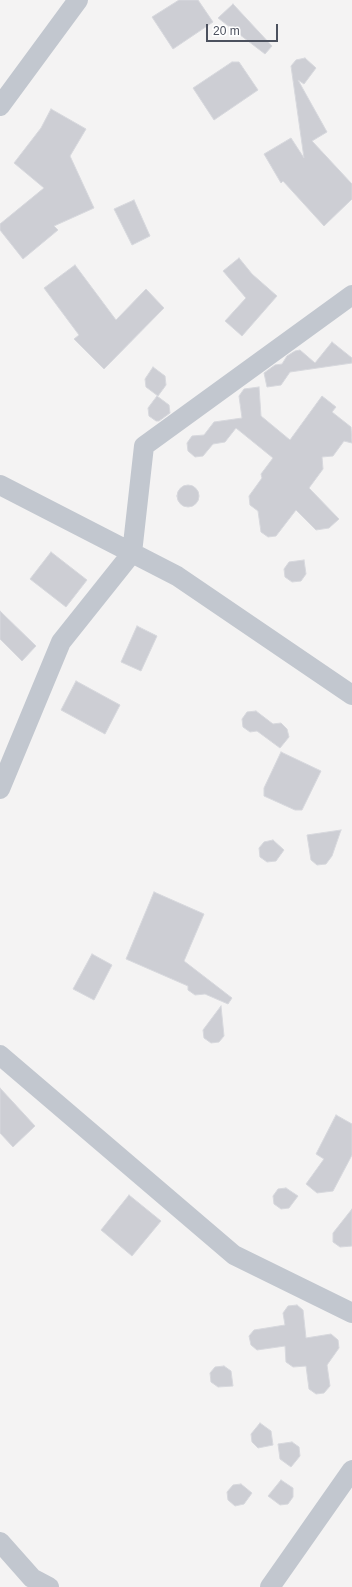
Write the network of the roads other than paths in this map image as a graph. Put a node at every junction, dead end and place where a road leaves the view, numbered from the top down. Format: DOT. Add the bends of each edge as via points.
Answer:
graph roads {
  1 [pos="78,0"];
  2 [pos="0,106"];
  3 [pos="352,295"];
  4 [pos="0,485"];
  5 [pos="132,553"];
  6 [pos="352,695"];
  7 [pos="0,790"];
  8 [pos="0,1056"];
  9 [pos="352,1313"];
  10 [pos="352,1470"];
  11 [pos="0,1542"];
  12 [pos="50,1587"];
  13 [pos="270,1587"];
  1 -- 2 [label="street"];
  3 -- 5 [label="street" via="144,446"];
  4 -- 5 [label="street"];
  5 -- 6 [label="street" via="177,576"];
  5 -- 7 [label="street" via="61,642"];
  8 -- 9 [label="street" via="234,1255"];
  10 -- 13 [label="street"];
  11 -- 12 [label="street" via="32,1578"];
}
